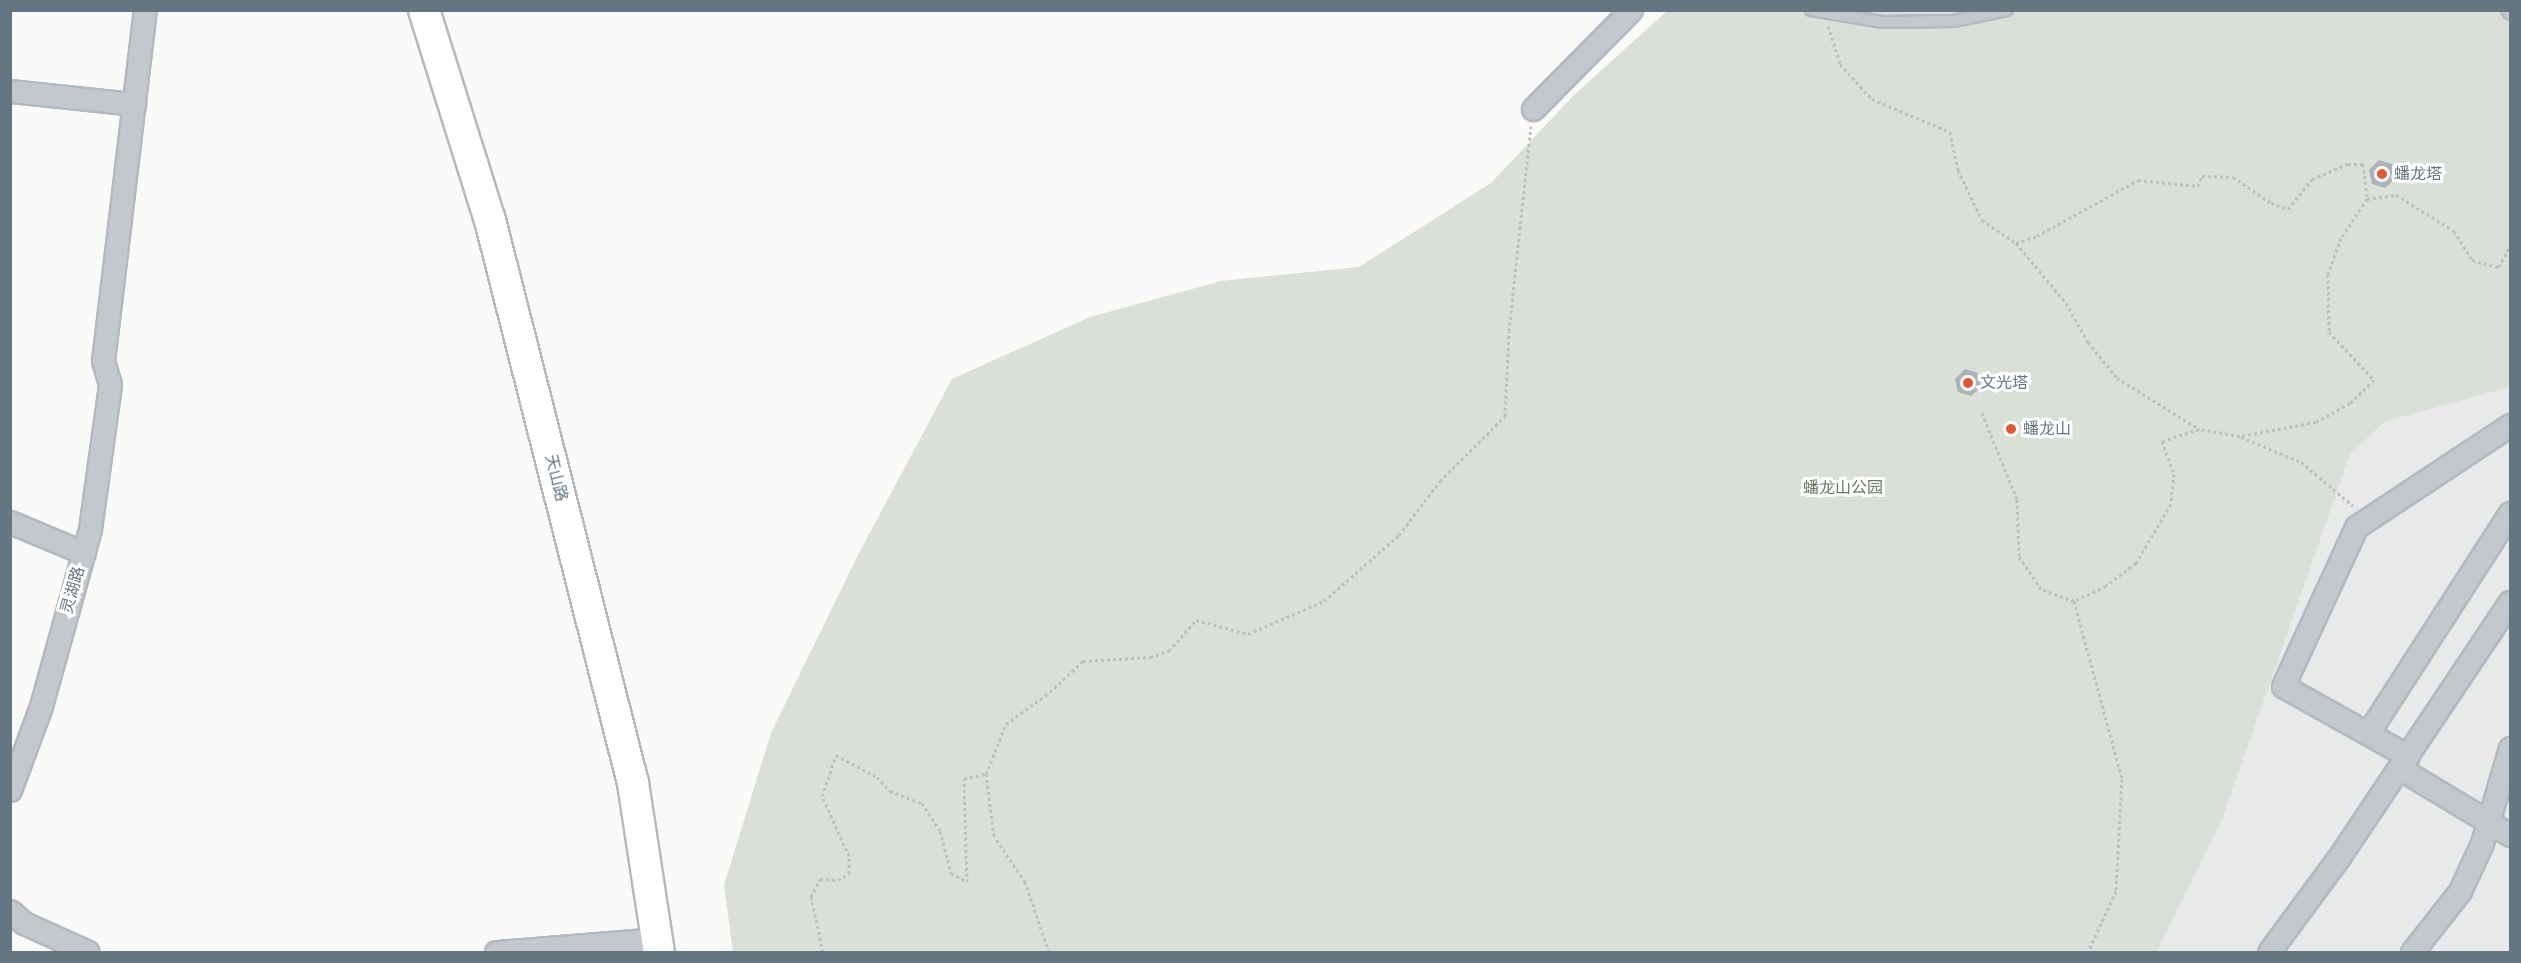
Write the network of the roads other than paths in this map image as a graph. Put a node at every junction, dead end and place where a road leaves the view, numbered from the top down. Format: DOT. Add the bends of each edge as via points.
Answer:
graph roads {
  1 [pos="145,10"];
  2 [pos="424,10"];
  3 [pos="1631,10"];
  4 [pos="1811,10"];
  5 [pos="2007,10"];
  6 [pos="2507,10"];
  7 [pos="2511,14"];
  8 [pos="10,91"];
  9 [pos="134,104"];
  10 [pos="1533,109"];
  11 [pos="2511,425"];
  12 [pos="2511,513"];
  13 [pos="10,522"];
  14 [pos="84,553"];
  15 [pos="2511,602"];
  16 [pos="2368,733"];
  17 [pos="2511,748"];
  18 [pos="2403,762"];
  19 [pos="10,790"];
  20 [pos="2490,821"];
  21 [pos="2511,834"];
  22 [pos="10,911"];
  23 [pos="658,946"];
  24 [pos="87,952"];
  25 [pos="496,952"];
  26 [pos="2269,952"];
  27 [pos="2412,952"];
  1 -- 9 [label="street"];
  2 -- 23 [label="street, 天山路" via="490,220 627,760"];
  3 -- 10 [label="street"];
  4 -- 5 [label="lane" via="1883,22 1954,21"];
  6 -- 7 [label="lane"];
  8 -- 9 [label="street"];
  9 -- 14 [label="street, 灵湖路" via="103,361 110,384"];
  11 -- 16 [label="street" via="2356,527 2283,686"];
  12 -- 16 [label="street"];
  13 -- 14 [label="street"];
  14 -- 19 [label="street, 灵湖路" via="41,706"];
  15 -- 18 [label="street"];
  16 -- 18 [label="street"];
  17 -- 20 [label="street"];
  18 -- 20 [label="street"];
  18 -- 26 [label="street"];
  20 -- 21 [label="street"];
  20 -- 27 [label="street" via="2460,891"];
  22 -- 24 [label="street" via="24,923"];
  23 -- 25 [label="street"];
}
